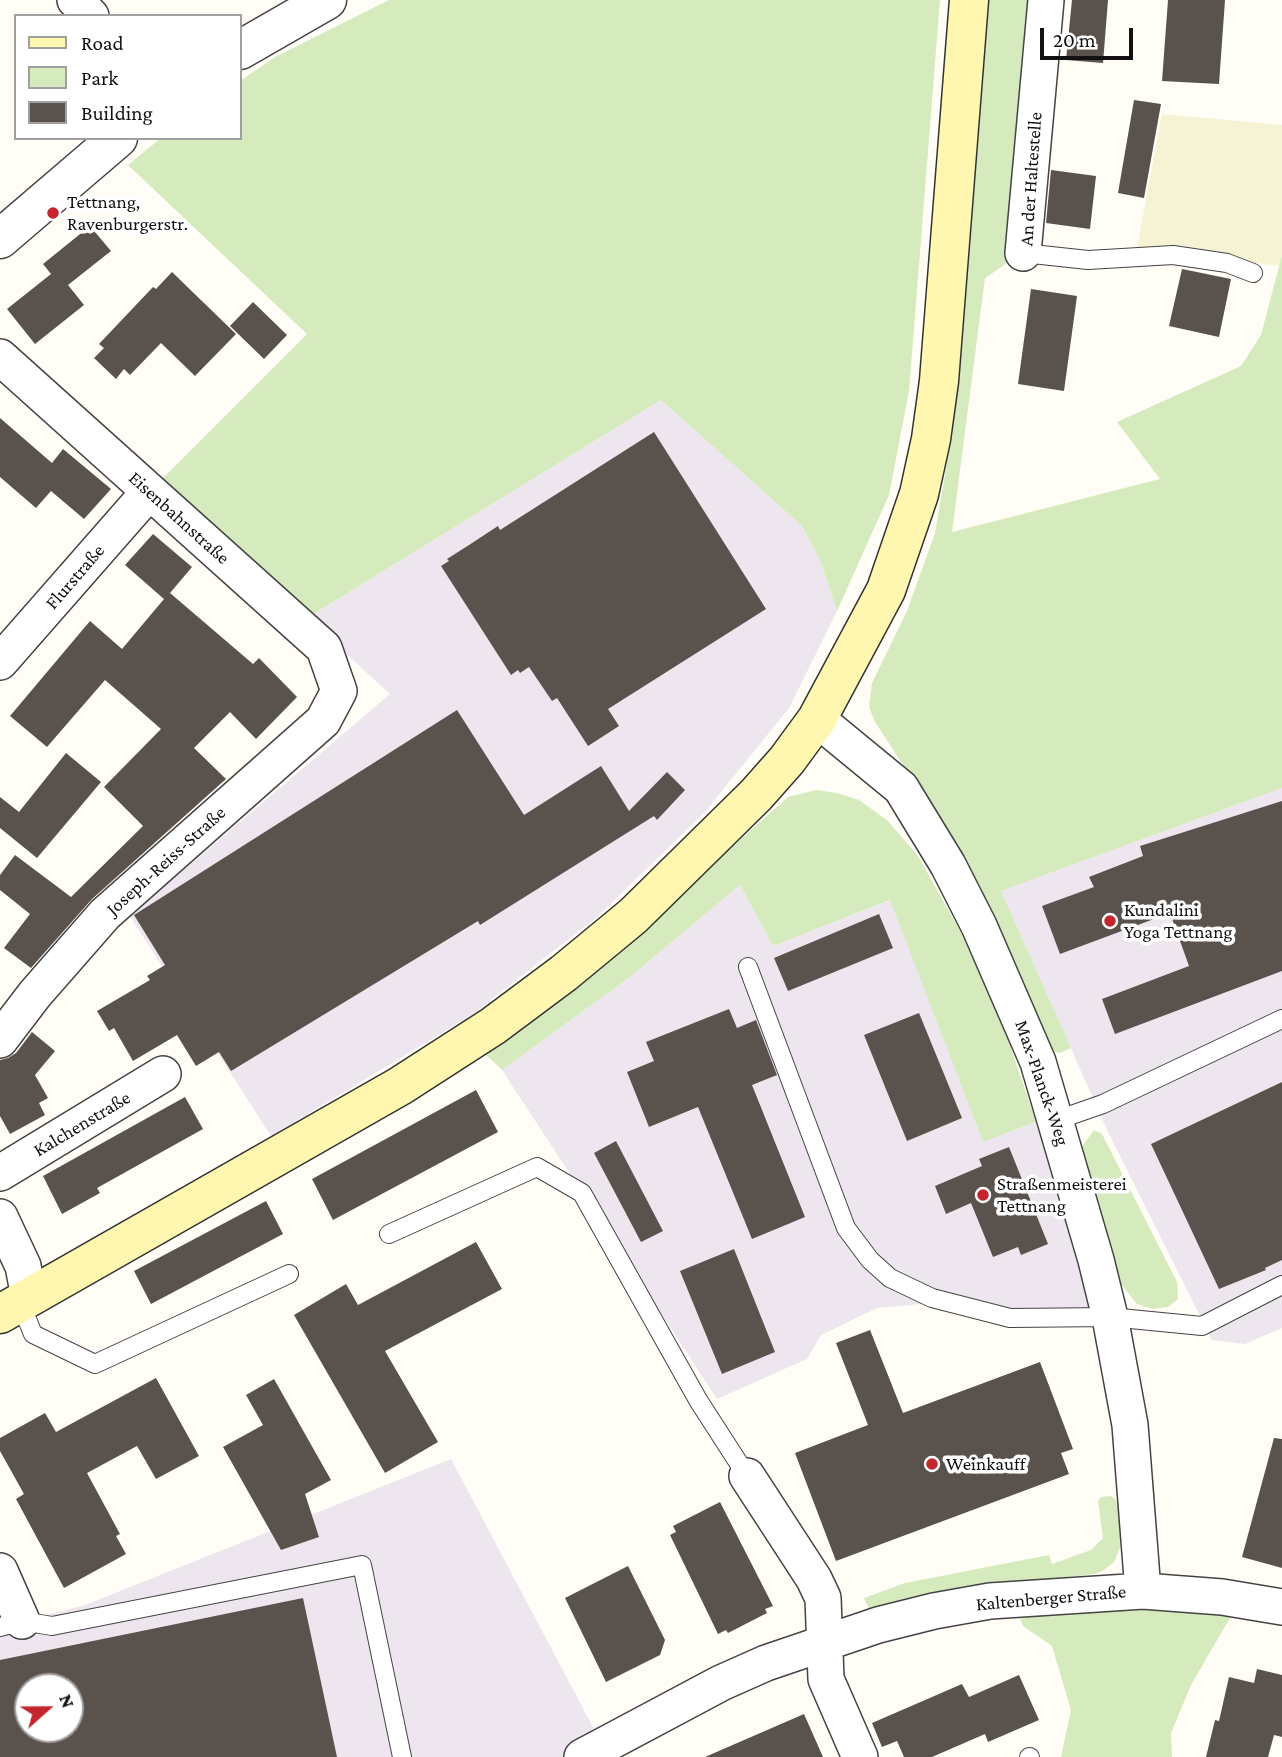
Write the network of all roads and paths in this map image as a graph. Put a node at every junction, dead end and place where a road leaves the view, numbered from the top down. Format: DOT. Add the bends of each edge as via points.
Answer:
graph roads {
  1 [pos="75,0"];
  2 [pos="327,0"];
  3 [pos="969,0"];
  4 [pos="1046,0"];
  5 [pos="89,14"];
  6 [pos="242,49"];
  7 [pos="116,140"];
  8 [pos="0,239"];
  9 [pos="1023,253"];
  10 [pos="1253,273"];
  11 [pos="0,357"];
  12 [pos="149,492"];
  13 [pos="0,662"];
  14 [pos="339,691"];
  15 [pos="817,719"];
  16 [pos="748,967"];
  17 [pos="1282,1019"];
  18 [pos="0,1040"];
  19 [pos="163,1074"];
  20 [pos="1057,1120"];
  21 [pos="0,1173"];
  22 [pos="0,1217"];
  23 [pos="389,1234"];
  24 [pos="289,1274"];
  25 [pos="1282,1285"];
  26 [pos="16,1304"];
  27 [pos="1110,1317"];
  28 [pos="747,1476"];
  29 [pos="0,1572"];
  30 [pos="1143,1591"];
  31 [pos="1282,1608"];
  32 [pos="11,1624"];
  33 [pos="824,1642"];
  34 [pos="402,1757"];
  35 [pos="582,1757"];
  36 [pos="860,1757"];
  1 -- 5 [label="street"];
  2 -- 6 [label="street"];
  3 -- 15 [label="main road" via="931,439 919,494 886,590"];
  4 -- 9 [label="street, An der Haltestelle"];
  7 -- 8 [label="street"];
  9 -- 10 [label="lane, An der Haltestelle" via="1088,260 1173,255 1227,263"];
  11 -- 12 [label="street, Eisenbahnstraße"];
  12 -- 13 [label="street, Flurstraße"];
  12 -- 14 [label="street, Eisenbahnstraße" via="324,648"];
  14 -- 18 [label="street, Joseph-Reiss-Straße" via="323,721 105,914"];
  15 -- 20 [label="street, Max-Planck-Weg" via="901,788 926,827 1013,1000"];
  15 -- 26 [label="main road" via="756,795 633,916 493,1026 400,1086"];
  16 -- 27 [label="lane" via="846,1228 870,1260 890,1278 932,1298 973,1310 1010,1318"];
  17 -- 20 [label="lane" via="1103,1104"];
  19 -- 21 [label="street, Kalchenstraße"];
  20 -- 27 [label="street, Max-Planck-Weg"];
  22 -- 26 [label="street" via="23,1266"];
  23 -- 28 [label="lane" via="537,1167 582,1193 698,1400"];
  24 -- 26 [label="lane" via="95,1364 33,1334"];
  25 -- 27 [label="lane" via="1202,1326"];
  27 -- 30 [label="street, Max-Planck-Weg" via="1130,1425"];
  28 -- 33 [label="street" via="823,1598"];
  29 -- 32 [label="street"];
  30 -- 31 [label="street, Kaltenberger Straße" via="1222,1597"];
  30 -- 33 [label="street, Kaltenberger Straße" via="990,1601 878,1625"];
  32 -- 34 [label="lane" via="52,1626 362,1565"];
  33 -- 35 [label="street, Kaltenberger Straße" via="721,1683"];
  33 -- 36 [label="street" via="826,1679"];
}
